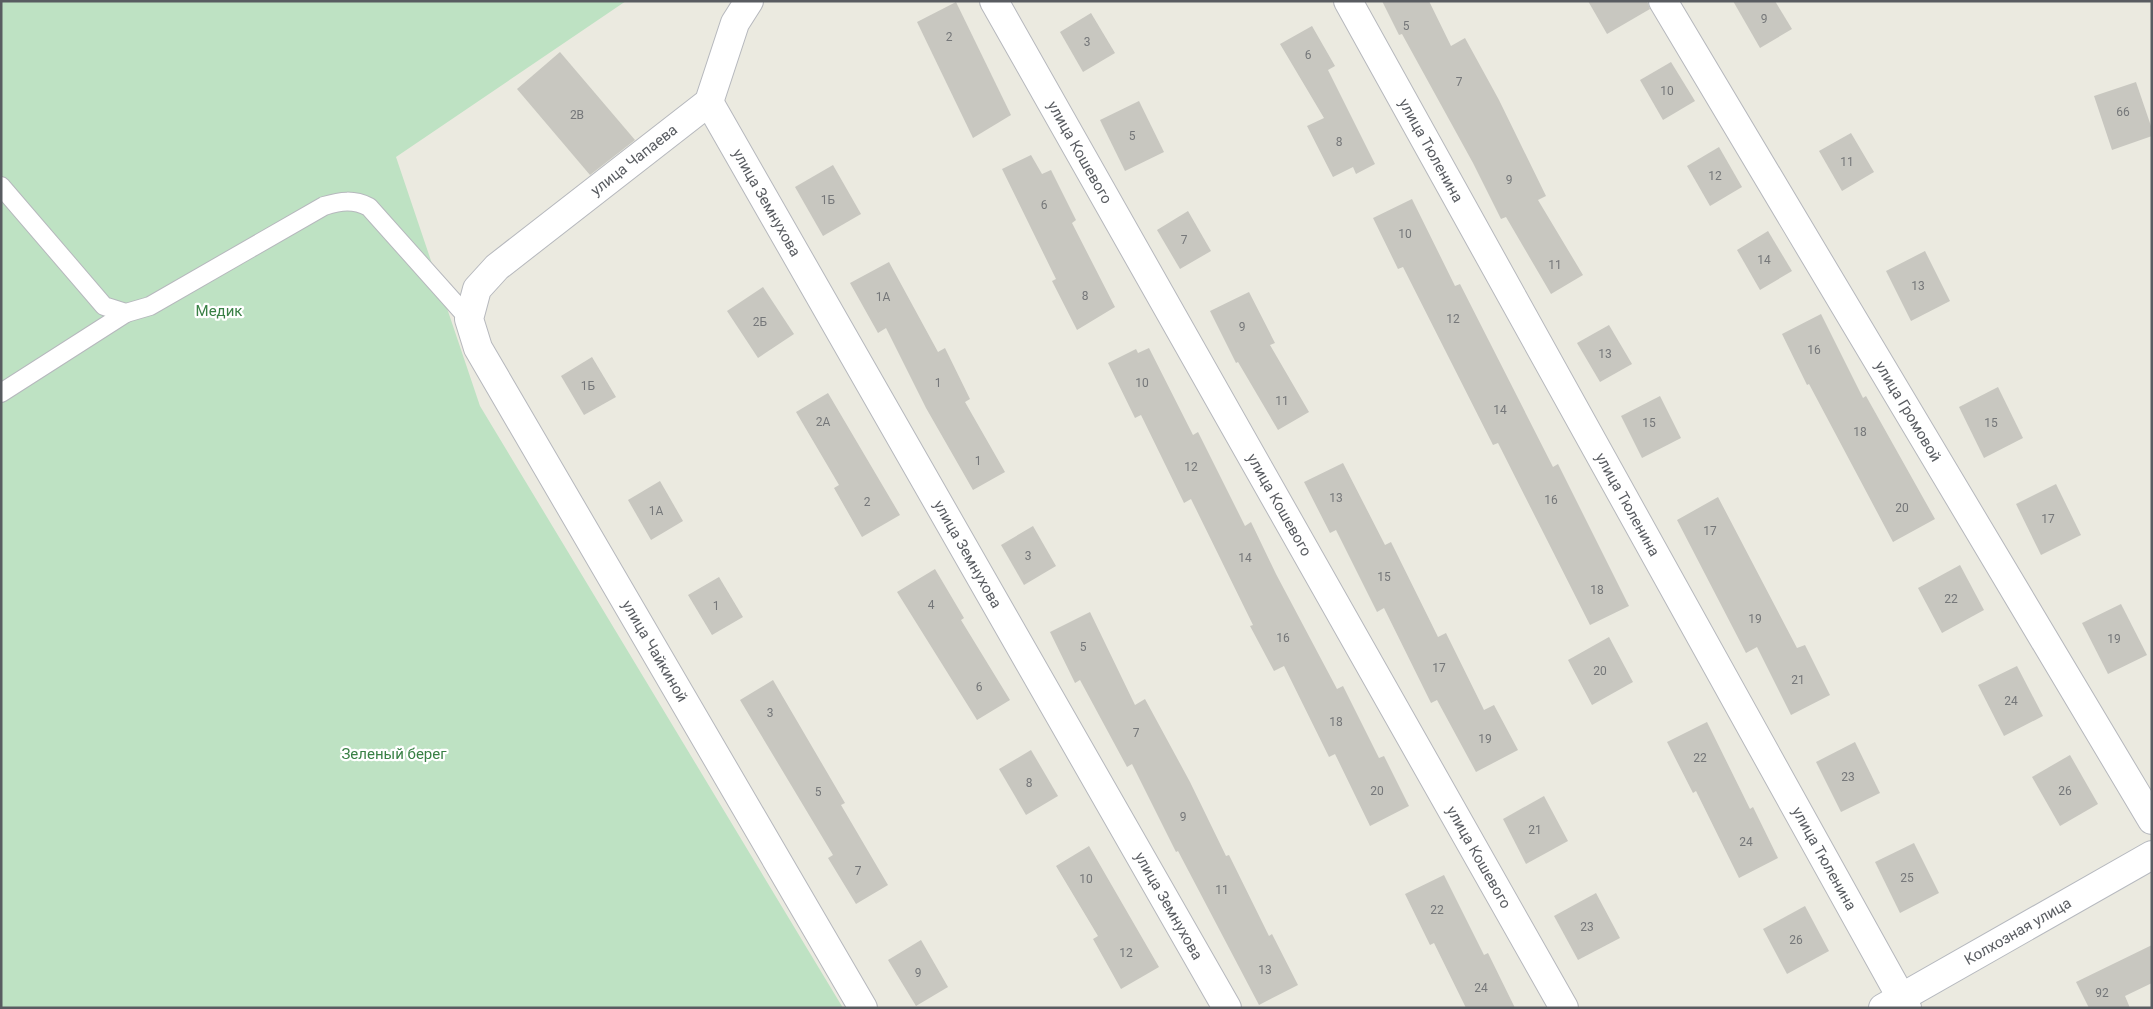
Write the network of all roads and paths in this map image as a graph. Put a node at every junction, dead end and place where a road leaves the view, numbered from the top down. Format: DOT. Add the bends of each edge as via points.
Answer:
graph roads {
  1 [pos="749,1"];
  2 [pos="994,1"];
  3 [pos="1348,1"];
  4 [pos="1663,1"];
  5 [pos="709,102"];
  6 [pos="1,186"];
  7 [pos="126,313"];
  8 [pos="469,319"];
  9 [pos="1,393"];
  10 [pos="2152,820"];
  11 [pos="2152,855"];
  12 [pos="1897,1004"];
  13 [pos="863,1008"];
  14 [pos="1227,1008"];
  15 [pos="1564,1008"];
  1 -- 5 [label="street" via="735,23"];
  2 -- 15 [label="street, улица Кошевого"];
  3 -- 12 [label="street, улица Тюленина"];
  4 -- 10 [label="street, улица Громовой"];
  5 -- 8 [label="street, улица Чапаева" via="497,267 477,289"];
  5 -- 14 [label="street, улица Земнухова"];
  6 -- 7 [label="lane" via="104,306"];
  7 -- 8 [label="lane" via="150,306 324,206 342,200 358,202 369,208"];
  7 -- 9 [label="lane"];
  8 -- 13 [label="street, улица Чайкиной" via="478,348"];
  11 -- 12 [label="street, Колхозная улица"];
}
